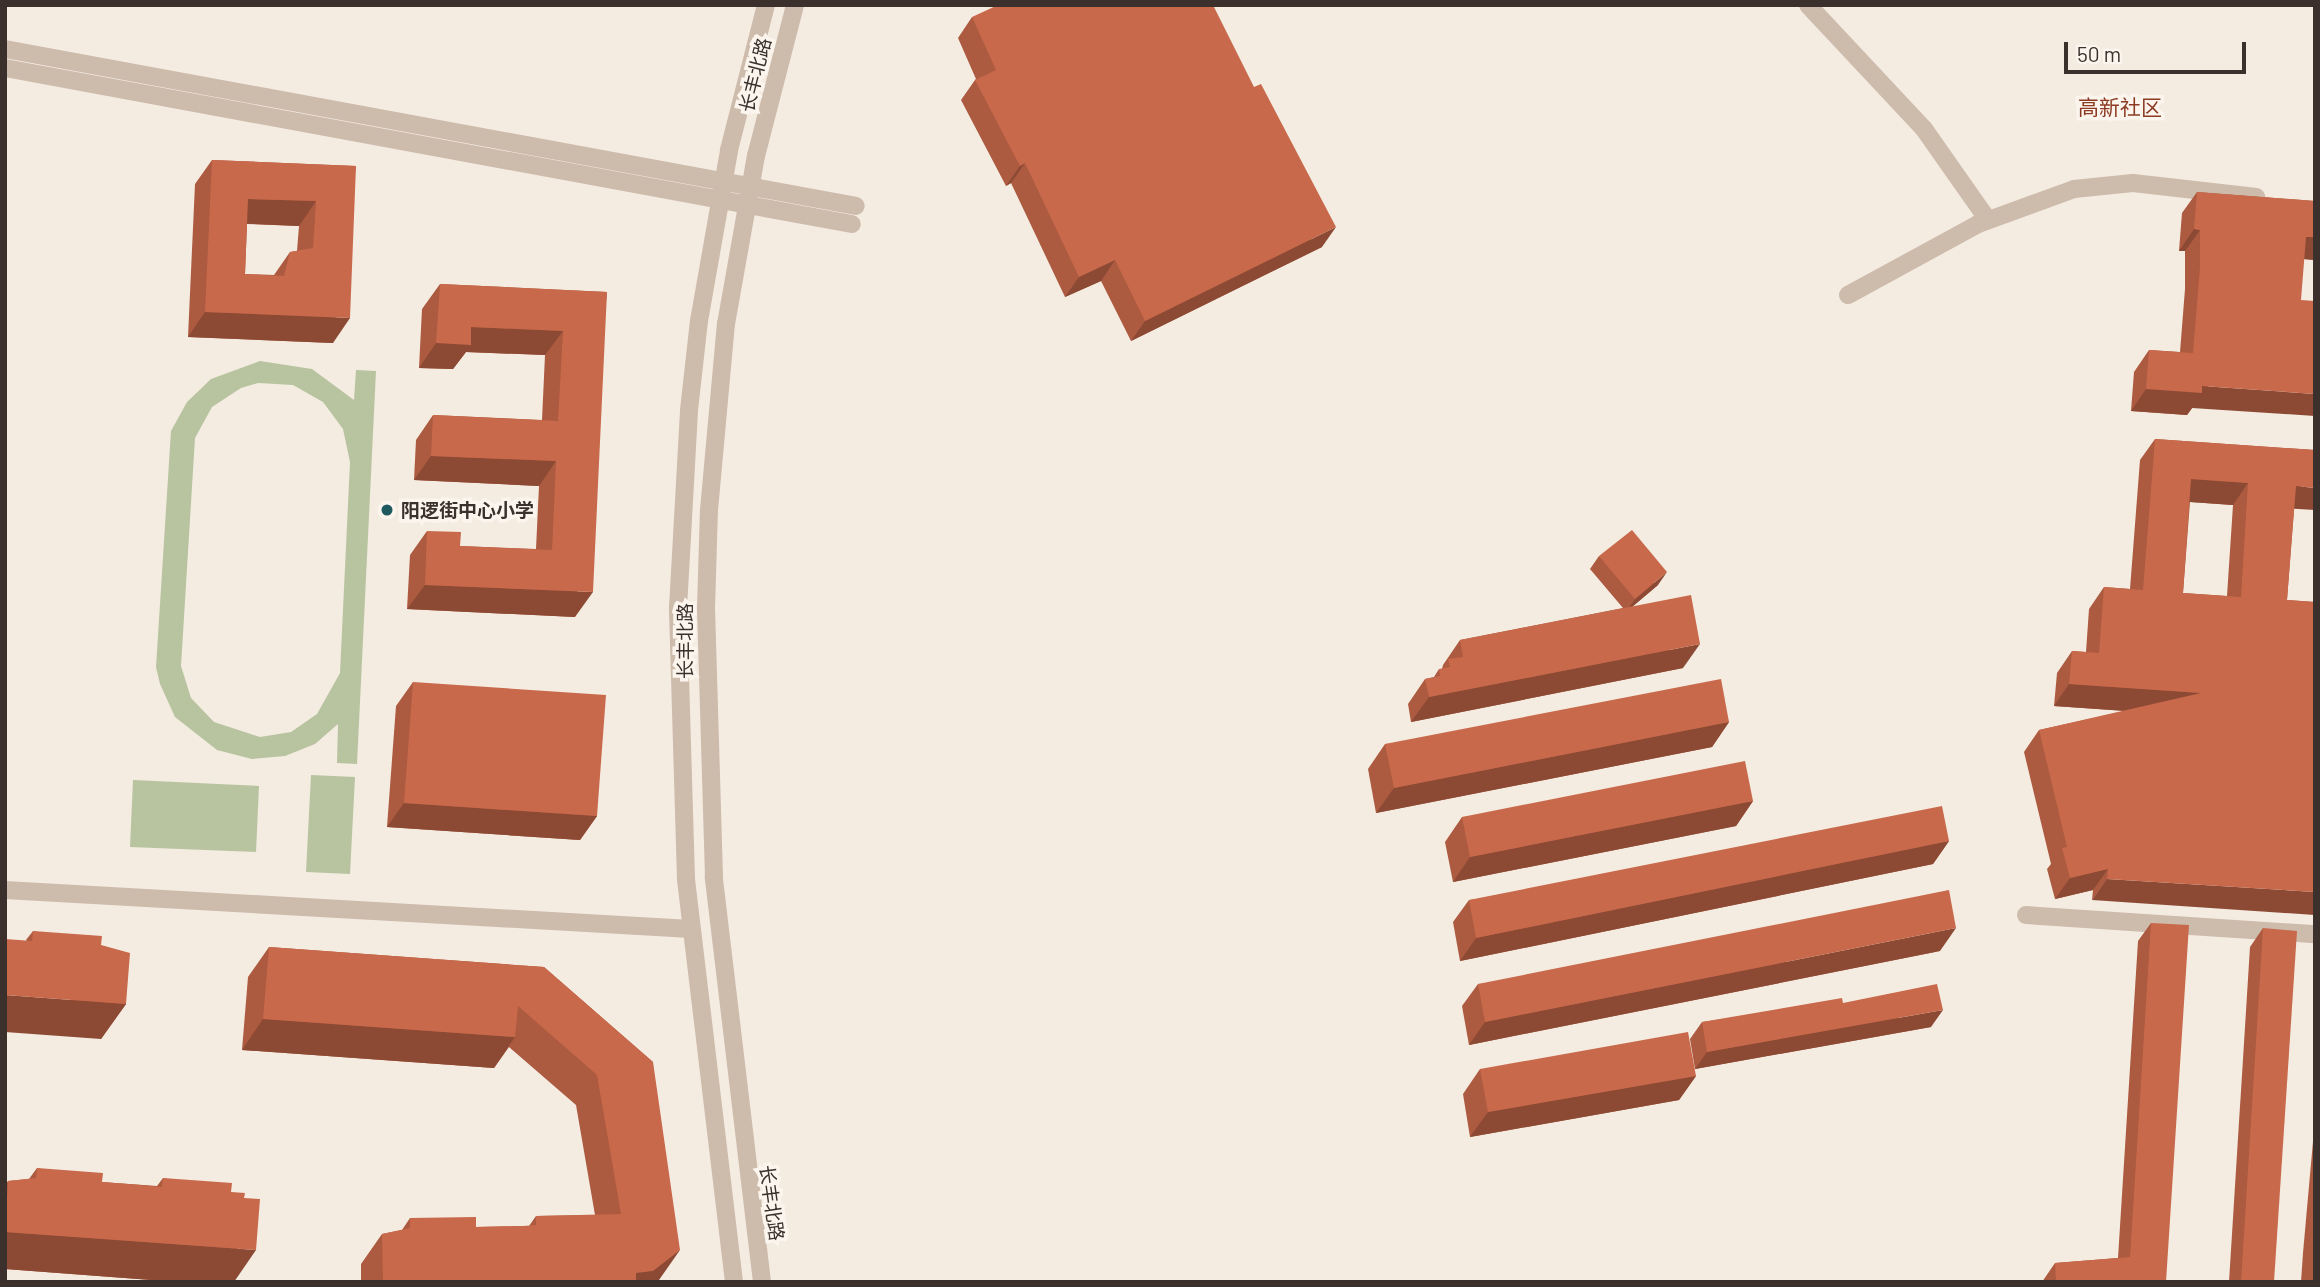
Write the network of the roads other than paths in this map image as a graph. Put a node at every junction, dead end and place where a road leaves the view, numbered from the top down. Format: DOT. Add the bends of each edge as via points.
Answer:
graph roads {
  1 [pos="766,5"];
  2 [pos="795,5"];
  3 [pos="1808,5"];
  4 [pos="5,49"];
  5 [pos="5,68"];
  6 [pos="723,181"];
  7 [pos="750,186"];
  8 [pos="720,200"];
  9 [pos="2276,200"];
  10 [pos="746,205"];
  11 [pos="1988,220"];
  12 [pos="1848,295"];
  13 [pos="5,890"];
  14 [pos="2026,915"];
  15 [pos="691,929"];
  16 [pos="2315,934"];
  17 [pos="734,1282"];
  18 [pos="762,1282"];
  1 -- 6 [label="street, 长丰北路"];
  2 -- 7 [label="street, 长丰北路"];
  3 -- 11 [label="street" via="1924,129"];
  4 -- 6 [label="street"];
  5 -- 8 [label="street"];
  6 -- 7 [label="street"];
  6 -- 8 [label="street, 长丰北路"];
  7 -- 10 [label="street, 长丰北路"];
  7 -- 10 [label="street" via="854,215"];
  8 -- 10 [label="street"];
  8 -- 15 [label="street, 长丰北路" via="698,333 682,509 678,708"];
  9 -- 11 [label="street" via="2133,183 2103,184 2031,201"];
  10 -- 18 [label="street, 长丰北路" via="716,412 709,510 706,707 720,950"];
  11 -- 12 [label="street"];
  13 -- 15 [label="street"];
  14 -- 16 [label="street"];
  15 -- 17 [label="street, 长丰北路"];
}
